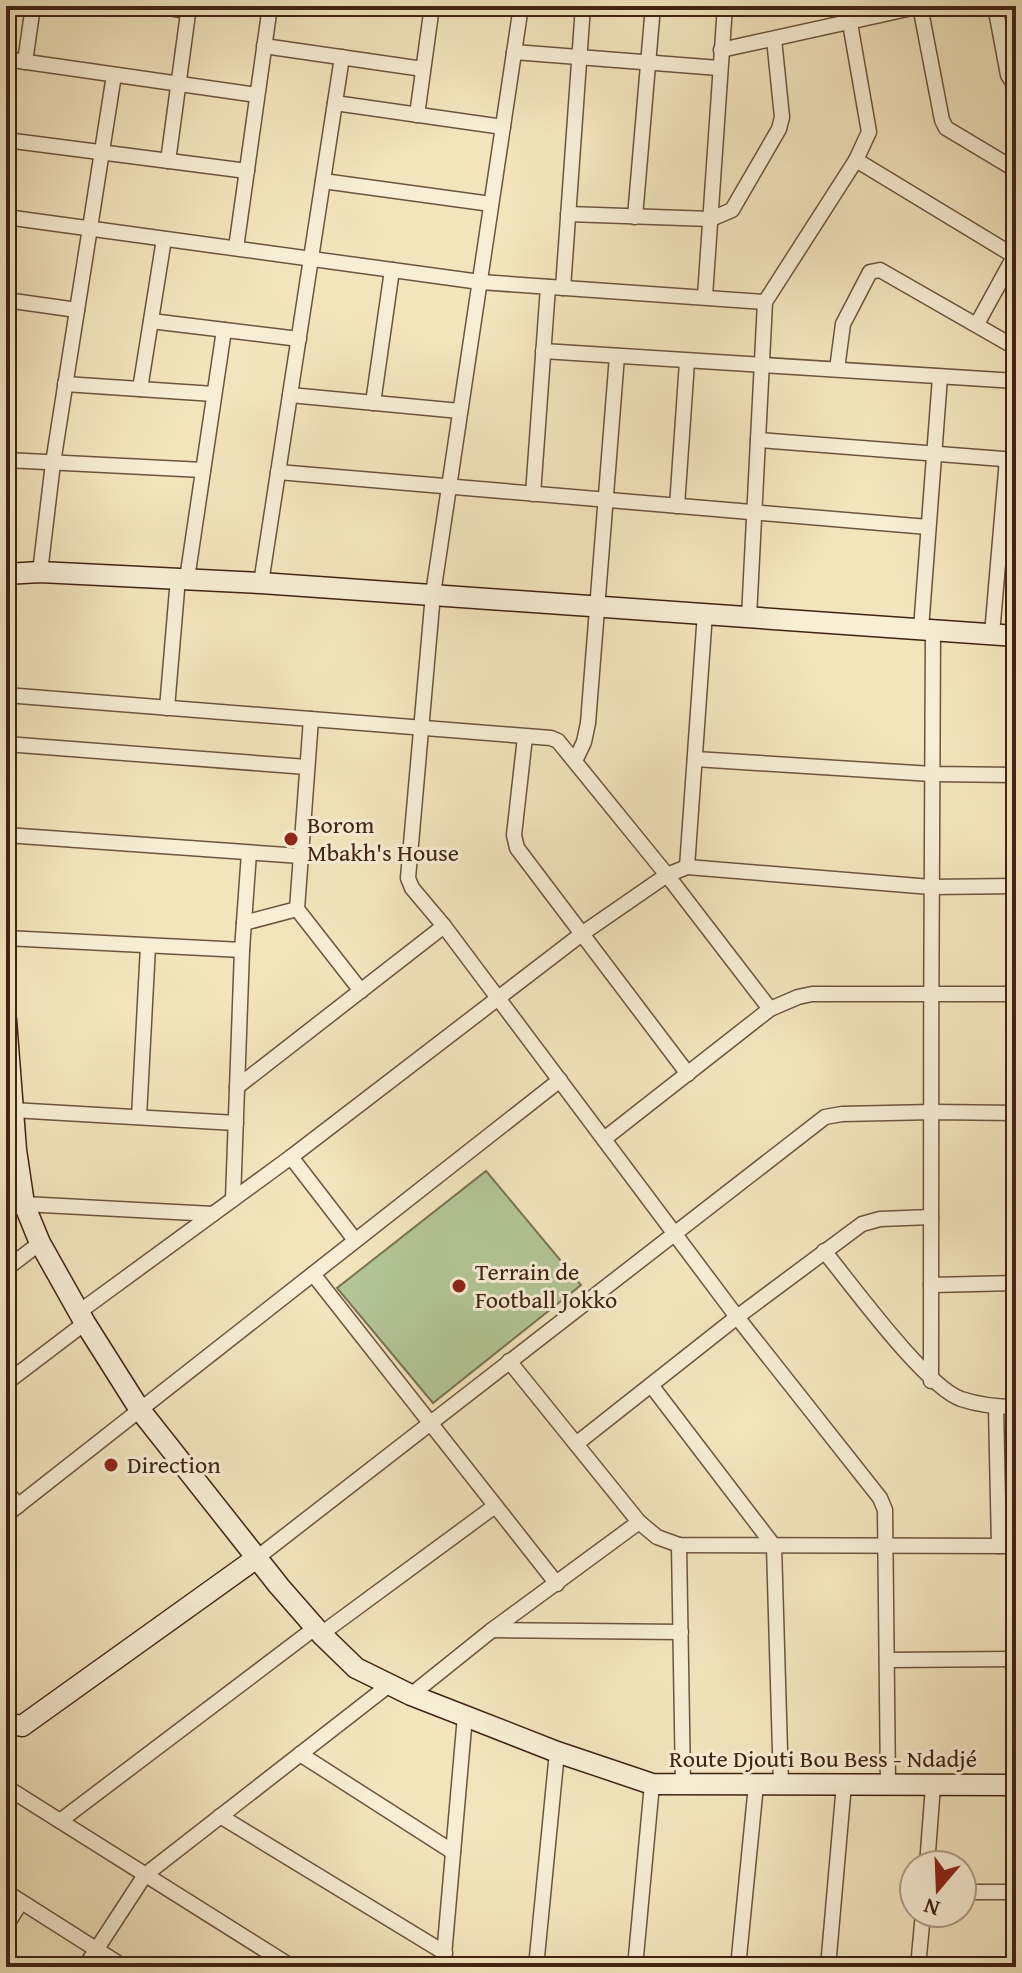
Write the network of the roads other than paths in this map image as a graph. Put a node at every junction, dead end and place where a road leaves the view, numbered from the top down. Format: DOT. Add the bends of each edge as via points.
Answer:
graph roads {
  1 [pos="33,6"];
  2 [pos="155,6"];
  3 [pos="270,6"];
  4 [pos="432,6"];
  5 [pos="521,6"];
  6 [pos="583,6"];
  7 [pos="653,6"];
  8 [pos="725,6"];
  9 [pos="847,6"];
  10 [pos="921,6"];
  11 [pos="995,6"];
  12 [pos="189,9"];
  13 [pos="850,23"];
  14 [pos="1000,29"];
  15 [pos="1016,29"];
  16 [pos="774,39"];
  17 [pos="264,46"];
  18 [pos="721,50"];
  19 [pos="514,52"];
  20 [pos="342,57"];
  21 [pos="579,57"];
  22 [pos="6,59"];
  23 [pos="25,62"];
  24 [pos="648,62"];
  25 [pos="719,68"];
  26 [pos="423,69"];
  27 [pos="114,75"];
  28 [pos="179,84"];
  29 [pos="1016,87"];
  30 [pos="257,95"];
  31 [pos="335,103"];
  32 [pos="417,115"];
  33 [pos="503,127"];
  34 [pos="6,140"];
  35 [pos="102,153"];
  36 [pos="856,160"];
  37 [pos="168,161"];
  38 [pos="1016,170"];
  39 [pos="247,171"];
  40 [pos="323,181"];
  41 [pos="491,204"];
  42 [pos="568,214"];
  43 [pos="6,217"];
  44 [pos="635,217"];
  45 [pos="711,219"];
  46 [pos="90,228"];
  47 [pos="164,239"];
  48 [pos="236,248"];
  49 [pos="1015,255"];
  50 [pos="311,258"];
  51 [pos="392,270"];
  52 [pos="480,282"];
  53 [pos="555,287"];
  54 [pos="705,296"];
  55 [pos="6,300"];
  56 [pos="765,302"];
  57 [pos="77,310"];
  58 [pos="151,321"];
  59 [pos="977,324"];
  60 [pos="224,330"];
  61 [pos="299,339"];
  62 [pos="1016,348"];
  63 [pos="543,351"];
  64 [pos="617,356"];
  65 [pos="687,362"];
  66 [pos="762,366"];
  67 [pos="837,369"];
  68 [pos="940,377"];
  69 [pos="1016,381"];
  70 [pos="65,384"];
  71 [pos="140,389"];
  72 [pos="214,394"];
  73 [pos="290,395"];
  74 [pos="373,403"];
  75 [pos="460,411"];
  76 [pos="758,440"];
  77 [pos="934,453"];
  78 [pos="1012,459"];
  79 [pos="6,460"];
  80 [pos="53,463"];
  81 [pos="203,470"];
  82 [pos="278,472"];
  83 [pos="449,487"];
  84 [pos="533,494"];
  85 [pos="605,500"];
  86 [pos="677,506"];
  87 [pos="754,513"];
  88 [pos="928,527"];
  89 [pos="18,571"];
  90 [pos="182,579"];
  91 [pos="261,583"];
  92 [pos="433,594"];
  93 [pos="597,605"];
  94 [pos="705,613"];
  95 [pos="749,617"];
  96 [pos="927,629"];
  97 [pos="992,634"];
  98 [pos="1016,636"];
  99 [pos="6,695"];
  100 [pos="167,708"];
  101 [pos="311,719"];
  102 [pos="420,728"];
  103 [pos="525,737"];
  104 [pos="6,744"];
  105 [pos="695,759"];
  106 [pos="575,761"];
  107 [pos="307,767"];
  108 [pos="932,774"];
  109 [pos="1016,775"];
  110 [pos="6,835"];
  111 [pos="249,853"];
  112 [pos="301,856"];
  113 [pos="687,867"];
  114 [pos="667,875"];
  115 [pos="1016,886"];
  116 [pos="931,887"];
  117 [pos="297,909"];
  118 [pos="244,923"];
  119 [pos="444,926"];
  120 [pos="583,933"];
  121 [pos="6,938"];
  122 [pos="148,946"];
  123 [pos="242,950"];
  124 [pos="361,991"];
  125 [pos="930,994"];
  126 [pos="1016,994"];
  127 [pos="498,999"];
  128 [pos="770,1009"];
  129 [pos="6,1020"];
  130 [pos="688,1074"];
  131 [pos="560,1080"];
  132 [pos="237,1087"];
  133 [pos="12,1110"];
  134 [pos="933,1112"];
  135 [pos="1016,1113"];
  136 [pos="139,1117"];
  137 [pos="236,1123"];
  138 [pos="604,1139"];
  139 [pos="11,1154"];
  140 [pos="291,1157"];
  141 [pos="233,1199"];
  142 [pos="24,1204"];
  143 [pos="213,1214"];
  144 [pos="931,1217"];
  145 [pos="675,1234"];
  146 [pos="355,1240"];
  147 [pos="40,1243"];
  148 [pos="824,1251"];
  149 [pos="6,1269"];
  150 [pos="313,1274"];
  151 [pos="1016,1283"];
  152 [pos="931,1285"];
  153 [pos="82,1317"];
  154 [pos="737,1317"];
  155 [pos="509,1361"];
  156 [pos="931,1381"];
  157 [pos="6,1383"];
  158 [pos="651,1385"];
  159 [pos="996,1407"];
  160 [pos="1016,1407"];
  161 [pos="140,1410"];
  162 [pos="430,1423"];
  163 [pos="576,1444"];
  164 [pos="6,1490"];
  165 [pos="495,1506"];
  166 [pos="12,1510"];
  167 [pos="639,1522"];
  168 [pos="679,1545"];
  169 [pos="774,1546"];
  170 [pos="884,1546"];
  171 [pos="999,1546"];
  172 [pos="1016,1546"];
  173 [pos="258,1557"];
  174 [pos="557,1584"];
  175 [pos="492,1630"];
  176 [pos="318,1631"];
  177 [pos="681,1632"];
  178 [pos="1016,1659"];
  179 [pos="887,1660"];
  180 [pos="389,1685"];
  181 [pos="411,1695"];
  182 [pos="465,1716"];
  183 [pos="8,1725"];
  184 [pos="557,1752"];
  185 [pos="300,1754"];
  186 [pos="652,1784"];
  187 [pos="683,1784"];
  188 [pos="844,1784"];
  189 [pos="756,1785"];
  190 [pos="781,1785"];
  191 [pos="888,1785"];
  192 [pos="1016,1785"];
  193 [pos="933,1786"];
  194 [pos="6,1787"];
  195 [pos="220,1816"];
  196 [pos="60,1821"];
  197 [pos="928,1849"];
  198 [pos="453,1852"];
  199 [pos="145,1875"];
  200 [pos="6,1892"];
  201 [pos="978,1892"];
  202 [pos="1016,1892"];
  203 [pos="21,1902"];
  204 [pos="6,1926"];
  205 [pos="922,1929"];
  206 [pos="96,1950"];
  207 [pos="444,1960"];
  208 [pos="85,1967"];
  209 [pos="124,1967"];
  210 [pos="292,1967"];
  211 [pos="536,1967"];
  212 [pos="635,1967"];
  213 [pos="738,1967"];
  214 [pos="828,1967"];
  215 [pos="918,1967"];
  1 -- 23 [label="street"];
  2 -- 12 [label="street"];
  3 -- 17 [label="street"];
  4 -- 26 [label="street"];
  5 -- 19 [label="street"];
  6 -- 21 [label="street"];
  7 -- 24 [label="street"];
  8 -- 18 [label="street"];
  9 -- 13 [label="street"];
  10 -- 13 [label="street"];
  10 -- 38 [label="street" via="946,128"];
  11 -- 14 [label="street"];
  12 -- 28 [label="street"];
  13 -- 16 [label="street"];
  13 -- 36 [label="street" via="869,132"];
  14 -- 15 [label="street"];
  14 -- 29 [label="street" via="1008,75"];
  16 -- 18 [label="street"];
  16 -- 45 [label="street" via="779,129 732,210"];
  17 -- 20 [label="street"];
  17 -- 30 [label="street"];
  18 -- 25 [label="street"];
  19 -- 21 [label="street"];
  19 -- 33 [label="street"];
  20 -- 26 [label="street"];
  20 -- 31 [label="street"];
  21 -- 24 [label="street"];
  21 -- 42 [label="street"];
  22 -- 23 [label="street"];
  23 -- 27 [label="street"];
  24 -- 25 [label="street"];
  24 -- 44 [label="street"];
  25 -- 45 [label="street"];
  26 -- 32 [label="street"];
  27 -- 28 [label="street"];
  27 -- 35 [label="street"];
  28 -- 30 [label="street"];
  28 -- 37 [label="street"];
  30 -- 39 [label="street"];
  31 -- 32 [label="street"];
  31 -- 40 [label="street"];
  32 -- 33 [label="street"];
  33 -- 41 [label="street"];
  34 -- 35 [label="street"];
  35 -- 37 [label="street"];
  35 -- 46 [label="street"];
  36 -- 49 [label="street"];
  36 -- 56 [label="street"];
  37 -- 39 [label="street"];
  39 -- 48 [label="street"];
  40 -- 41 [label="street"];
  40 -- 50 [label="street"];
  41 -- 52 [label="street"];
  42 -- 44 [label="street"];
  42 -- 53 [label="street"];
  43 -- 46 [label="street"];
  44 -- 45 [label="street"];
  45 -- 54 [label="street"];
  46 -- 47 [label="street"];
  46 -- 57 [label="street"];
  47 -- 48 [label="street"];
  47 -- 58 [label="street"];
  48 -- 50 [label="street"];
  49 -- 59 [label="street"];
  50 -- 51 [label="street"];
  50 -- 61 [label="street"];
  51 -- 52 [label="street"];
  51 -- 74 [label="street"];
  52 -- 53 [label="street"];
  52 -- 75 [label="street"];
  53 -- 54 [label="street"];
  53 -- 63 [label="street"];
  54 -- 56 [label="street"];
  55 -- 57 [label="street"];
  56 -- 66 [label="street"];
  57 -- 70 [label="street"];
  58 -- 60 [label="street"];
  58 -- 71 [label="street"];
  59 -- 62 [label="street"];
  59 -- 67 [label="street" via="889,274 870,272 843,324"];
  60 -- 61 [label="street"];
  60 -- 72 [label="street"];
  61 -- 73 [label="street"];
  63 -- 64 [label="street"];
  63 -- 84 [label="street"];
  64 -- 65 [label="street"];
  64 -- 85 [label="street"];
  65 -- 66 [label="street"];
  65 -- 86 [label="street"];
  66 -- 67 [label="street"];
  66 -- 76 [label="street"];
  67 -- 68 [label="street"];
  68 -- 69 [label="street"];
  68 -- 77 [label="street"];
  70 -- 71 [label="street"];
  70 -- 80 [label="street"];
  71 -- 72 [label="street"];
  72 -- 81 [label="street"];
  73 -- 74 [label="street"];
  73 -- 82 [label="street"];
  74 -- 75 [label="street"];
  75 -- 83 [label="street"];
  76 -- 77 [label="street"];
  76 -- 87 [label="street"];
  77 -- 78 [label="street"];
  77 -- 88 [label="street"];
  78 -- 97 [label="street"];
  79 -- 80 [label="street"];
  80 -- 81 [label="street"];
  80 -- 89 [label="street"];
  81 -- 90 [label="street"];
  82 -- 83 [label="street"];
  82 -- 91 [label="street"];
  83 -- 84 [label="street"];
  83 -- 92 [label="street"];
  84 -- 85 [label="street"];
  85 -- 86 [label="street"];
  85 -- 93 [label="street"];
  86 -- 87 [label="street"];
  87 -- 88 [label="street"];
  87 -- 95 [label="street"];
  88 -- 96 [label="street"];
  89 -- 90 [label="main road"];
  90 -- 91 [label="main road"];
  90 -- 100 [label="street"];
  91 -- 92 [label="main road"];
  92 -- 93 [label="main road"];
  92 -- 102 [label="street"];
  93 -- 94 [label="main road"];
  93 -- 106 [label="street" via="587,734"];
  94 -- 95 [label="main road"];
  94 -- 105 [label="street"];
  95 -- 96 [label="main road"];
  96 -- 97 [label="main road"];
  96 -- 108 [label="street"];
  97 -- 98 [label="main road"];
  99 -- 100 [label="street"];
  100 -- 101 [label="street"];
  101 -- 102 [label="street"];
  101 -- 107 [label="street"];
  102 -- 103 [label="street"];
  102 -- 119 [label="street" via="408,878"];
  103 -- 106 [label="street" via="558,741"];
  103 -- 120 [label="street" via="517,848"];
  104 -- 107 [label="street"];
  105 -- 108 [label="street"];
  105 -- 113 [label="street"];
  106 -- 114 [label="street"];
  107 -- 112 [label="street"];
  108 -- 109 [label="street"];
  108 -- 116 [label="street"];
  110 -- 111 [label="street"];
  111 -- 112 [label="street"];
  111 -- 118 [label="street"];
  112 -- 117 [label="street"];
  113 -- 114 [label="street"];
  113 -- 116 [label="street"];
  114 -- 120 [label="street"];
  114 -- 128 [label="street"];
  115 -- 116 [label="street"];
  116 -- 125 [label="street"];
  117 -- 118 [label="street"];
  117 -- 124 [label="street"];
  118 -- 123 [label="street"];
  119 -- 124 [label="street"];
  119 -- 127 [label="street"];
  120 -- 127 [label="street"];
  120 -- 130 [label="street"];
  121 -- 122 [label="street"];
  122 -- 123 [label="street"];
  122 -- 136 [label="street"];
  123 -- 132 [label="street"];
  124 -- 132 [label="street"];
  125 -- 126 [label="street"];
  125 -- 128 [label="street" via="812,994"];
  125 -- 134 [label="street"];
  127 -- 131 [label="street"];
  127 -- 140 [label="street"];
  128 -- 130 [label="street"];
  129 -- 133 [label="main road, Route Djouti Bou Bess - Ndadjé"];
  130 -- 138 [label="street"];
  131 -- 138 [label="street"];
  131 -- 146 [label="street"];
  132 -- 137 [label="street"];
  133 -- 136 [label="street"];
  133 -- 139 [label="main road, Route Djouti Bou Bess - Ndadjé"];
  134 -- 135 [label="street"];
  134 -- 144 [label="street"];
  134 -- 145 [label="street" via="825,1117"];
  136 -- 137 [label="street"];
  137 -- 141 [label="street"];
  138 -- 145 [label="street"];
  139 -- 142 [label="main road, Route Djouti Bou Bess - Ndadjé"];
  140 -- 141 [label="street"];
  140 -- 146 [label="street"];
  141 -- 143 [label="street"];
  142 -- 143 [label="street"];
  142 -- 147 [label="main road, Route Djouti Bou Bess - Ndadjé"];
  143 -- 153 [label="street"];
  144 -- 148 [label="street" via="871,1220"];
  144 -- 152 [label="street"];
  145 -- 154 [label="street"];
  145 -- 155 [label="street"];
  146 -- 150 [label="street"];
  147 -- 149 [label="street"];
  147 -- 153 [label="main road, Route Djouti Bou Bess - Ndadjé"];
  148 -- 154 [label="street"];
  148 -- 156 [label="street"];
  150 -- 161 [label="street"];
  150 -- 162 [label="street"];
  151 -- 152 [label="street"];
  152 -- 156 [label="street"];
  153 -- 157 [label="street"];
  153 -- 161 [label="main road, Route Djouti Bou Bess - Ndadjé"];
  154 -- 158 [label="street"];
  154 -- 170 [label="street" via="880,1498"];
  155 -- 162 [label="street"];
  155 -- 163 [label="street"];
  156 -- 159 [label="street" via="959,1399"];
  158 -- 163 [label="street"];
  158 -- 169 [label="street"];
  159 -- 160 [label="street"];
  159 -- 171 [label="street"];
  161 -- 166 [label="street"];
  161 -- 173 [label="main road, Route Djouti Bou Bess - Ndadjé"];
  162 -- 165 [label="street"];
  162 -- 173 [label="street"];
  163 -- 167 [label="street"];
  164 -- 166 [label="street"];
  165 -- 174 [label="street"];
  165 -- 176 [label="street"];
  167 -- 168 [label="street" via="657,1537"];
  167 -- 174 [label="street"];
  168 -- 169 [label="street"];
  168 -- 177 [label="street"];
  169 -- 170 [label="street"];
  169 -- 190 [label="street"];
  170 -- 171 [label="street"];
  170 -- 179 [label="street"];
  171 -- 172 [label="street"];
  173 -- 176 [label="main road, Route Djouti Bou Bess - Ndadjé"];
  173 -- 183 [label="main road" via="22,1726"];
  174 -- 175 [label="street"];
  175 -- 177 [label="street"];
  175 -- 181 [label="street"];
  176 -- 180 [label="main road, Route Djouti Bou Bess - Ndadjé" via="356,1668"];
  176 -- 196 [label="street"];
  177 -- 187 [label="street"];
  178 -- 179 [label="street"];
  179 -- 191 [label="street"];
  180 -- 181 [label="main road, Route Djouti Bou Bess - Ndadjé"];
  180 -- 185 [label="street"];
  181 -- 182 [label="main road, Route Djouti Bou Bess - Ndadjé"];
  182 -- 184 [label="main road, Route Djouti Bou Bess - Ndadjé"];
  182 -- 198 [label="street"];
  184 -- 186 [label="main road, Route Djouti Bou Bess - Ndadjé"];
  184 -- 211 [label="street"];
  185 -- 195 [label="street"];
  185 -- 198 [label="street"];
  186 -- 187 [label="main road, Route Djouti Bou Bess - Ndadjé"];
  186 -- 212 [label="street"];
  187 -- 189 [label="main road, Route Djouti Bou Bess - Ndadjé"];
  188 -- 190 [label="main road, Route Djouti Bou Bess - Ndadjé"];
  188 -- 191 [label="main road, Route Djouti Bou Bess - Ndadjé"];
  188 -- 214 [label="street"];
  189 -- 190 [label="main road, Route Djouti Bou Bess - Ndadjé"];
  189 -- 213 [label="street"];
  191 -- 193 [label="main road, Route Djouti Bou Bess - Ndadjé"];
  192 -- 193 [label="main road, Route Djouti Bou Bess - Ndadjé"];
  193 -- 197 [label="street"];
  194 -- 196 [label="street"];
  195 -- 199 [label="street"];
  195 -- 207 [label="street"];
  196 -- 199 [label="street"];
  198 -- 207 [label="street"];
  199 -- 206 [label="street"];
  199 -- 210 [label="street"];
  200 -- 203 [label="street"];
  201 -- 202 [label="street"];
  203 -- 204 [label="street"];
  203 -- 206 [label="street"];
  205 -- 215 [label="street"];
  206 -- 208 [label="street"];
  206 -- 209 [label="street"];
}
